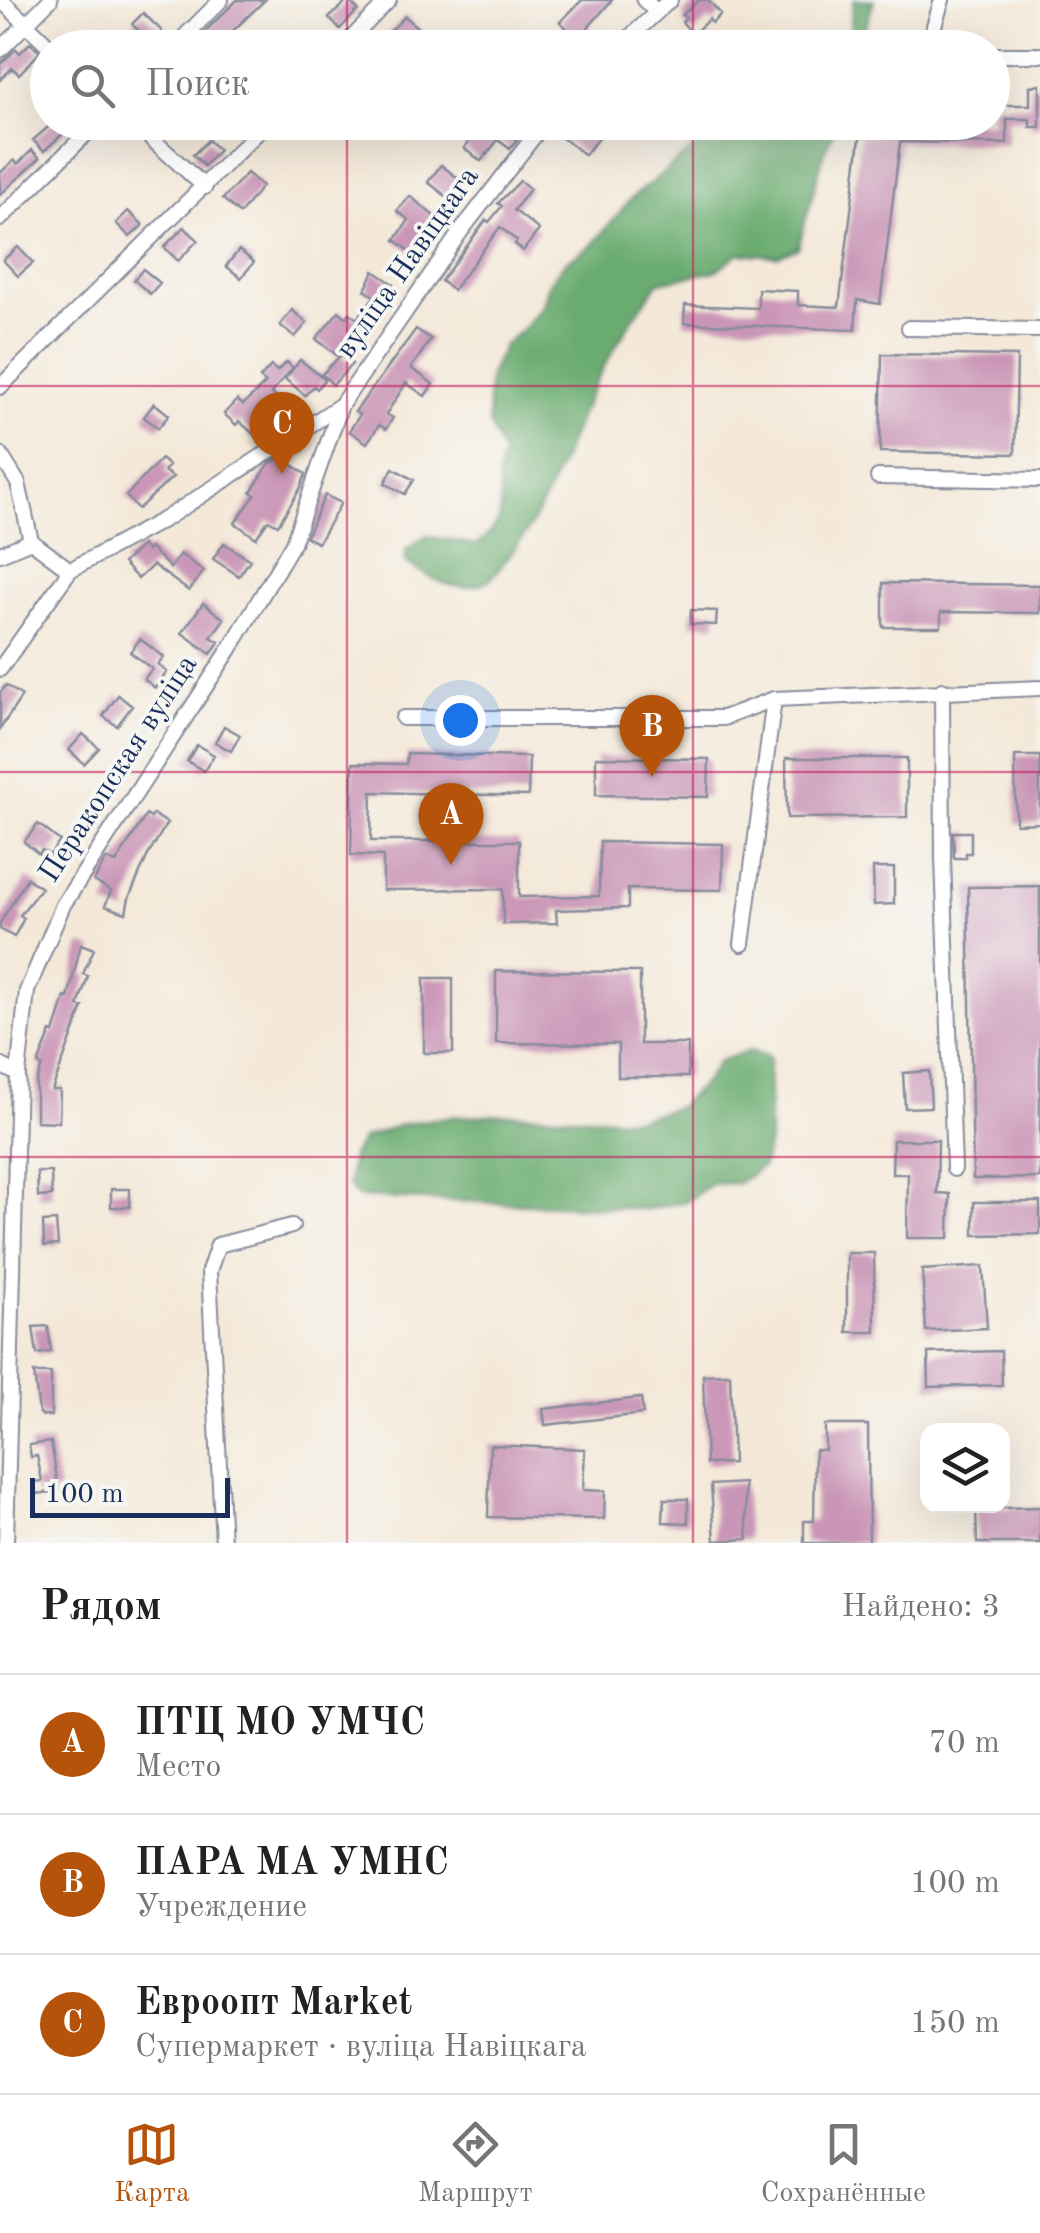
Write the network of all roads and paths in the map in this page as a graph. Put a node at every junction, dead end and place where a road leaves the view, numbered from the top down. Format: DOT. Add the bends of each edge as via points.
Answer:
graph roads {
  1 [pos="1,0"];
  2 [pos="50,0"];
  3 [pos="221,0"];
  4 [pos="389,0"];
  5 [pos="644,0"];
  6 [pos="670,0"];
  7 [pos="942,0"];
  8 [pos="656,12"];
  9 [pos="26,24"];
  10 [pos="32,30"];
  11 [pos="191,30"];
  12 [pos="360,30"];
  13 [pos="637,30"];
  14 [pos="934,30"];
  15 [pos="0,50"];
  16 [pos="1010,55"];
  17 [pos="1040,55"];
  18 [pos="80,140"];
  19 [pos="153,140"];
  20 [pos="251,140"];
  21 [pos="531,140"];
  22 [pos="205,187"];
  23 [pos="0,219"];
  24 [pos="909,328"];
  25 [pos="1040,330"];
  26 [pos="0,387"];
  27 [pos="341,405"];
  28 [pos="0,454"];
  29 [pos="878,478"];
  30 [pos="1040,480"];
  31 [pos="31,541"];
  32 [pos="0,554"];
  33 [pos="70,570"];
  34 [pos="0,669"];
  35 [pos="1040,688"];
  36 [pos="942,690"];
  37 [pos="774,699"];
  38 [pos="403,718"];
  39 [pos="742,944"];
  40 [pos="0,1065"];
  41 [pos="18,1074"];
  42 [pos="954,1169"];
  43 [pos="292,1226"];
  44 [pos="6,1543"];
  45 [pos="224,1543"];
  1 -- 9 [label="street"];
  2 -- 9 [label="street"];
  3 -- 11 [label="street"];
  4 -- 12 [label="street"];
  5 -- 8 [label="street"];
  6 -- 8 [label="street"];
  7 -- 14 [label="street"];
  8 -- 13 [label="street"];
  9 -- 10 [label="street"];
  9 -- 15 [label="street"];
  16 -- 17 [label="street"];
  18 -- 23 [label="street"];
  19 -- 22 [label="street"];
  20 -- 22 [label="street"];
  21 -- 27 [label="street, вуліца Навіцкага"];
  22 -- 26 [label="street"];
  24 -- 25 [label="street"];
  27 -- 33 [label="street, вуліца Навіцкага" via="166,519"];
  27 -- 41 [label="street, Перакопская вуліца" via="294,543 63,904 27,992"];
  28 -- 31 [label="street" via="18,482"];
  29 -- 30 [label="street"];
  31 -- 32 [label="street"];
  31 -- 33 [label="street"];
  33 -- 34 [label="street"];
  35 -- 36 [label="street"];
  36 -- 37 [label="street"];
  36 -- 42 [label="street"];
  37 -- 38 [label="street" via="723,718"];
  37 -- 39 [label="street"];
  40 -- 41 [label="street"];
  41 -- 44 [label="street, Перакопская вуліца"];
  43 -- 45 [label="street" via="218,1245 209,1271"];
}
